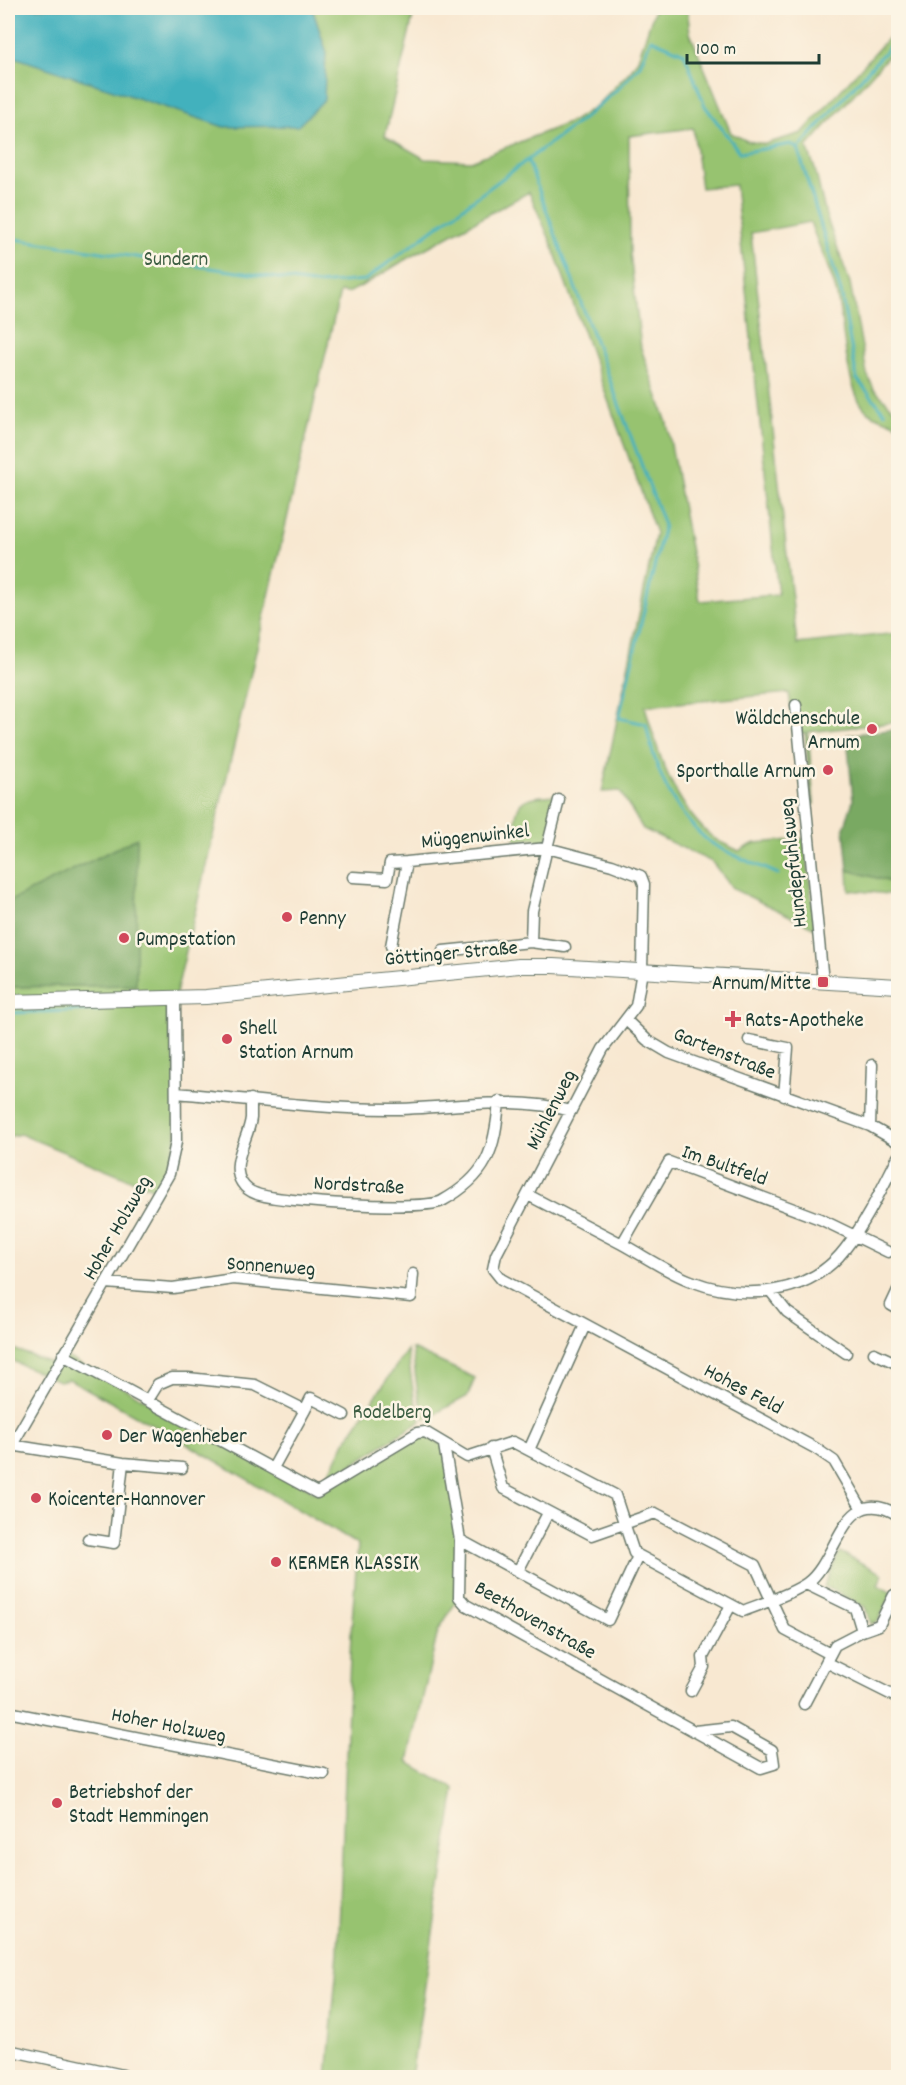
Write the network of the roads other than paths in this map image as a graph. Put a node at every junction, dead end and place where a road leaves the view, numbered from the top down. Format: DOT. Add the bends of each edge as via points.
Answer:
graph roads {
  1 [pos="796,705"];
  2 [pos="559,800"];
  3 [pos="547,848"];
  4 [pos="407,862"];
  5 [pos="353,877"];
  6 [pos="387,879"];
  7 [pos="403,882"];
  8 [pos="531,942"];
  9 [pos="390,946"];
  10 [pos="565,948"];
  11 [pos="443,951"];
  12 [pos="642,971"];
  13 [pos="823,982"];
  14 [pos="898,986"];
  15 [pos="175,998"];
  16 [pos="8,1002"];
  17 [pos="626,1020"];
  18 [pos="749,1040"];
  19 [pos="872,1065"];
  20 [pos="176,1093"];
  21 [pos="784,1096"];
  22 [pos="251,1100"];
  23 [pos="499,1101"];
  24 [pos="571,1111"];
  25 [pos="870,1126"];
  26 [pos="898,1142"];
  27 [pos="898,1157"];
  28 [pos="528,1194"];
  29 [pos="854,1236"];
  30 [pos="622,1244"];
  31 [pos="888,1252"];
  32 [pos="494,1269"];
  33 [pos="413,1274"];
  34 [pos="106,1283"];
  35 [pos="898,1290"];
  36 [pos="771,1292"];
  37 [pos="896,1307"];
  38 [pos="585,1325"];
  39 [pos="846,1353"];
  40 [pos="874,1353"];
  41 [pos="63,1355"];
  42 [pos="898,1364"];
  43 [pos="148,1400"];
  44 [pos="305,1410"];
  45 [pos="344,1415"];
  46 [pos="444,1445"];
  47 [pos="9,1448"];
  48 [pos="491,1448"];
  49 [pos="530,1450"];
  50 [pos="123,1463"];
  51 [pos="182,1468"];
  52 [pos="273,1468"];
  53 [pos="862,1509"];
  54 [pos="548,1513"];
  55 [pos="898,1515"];
  56 [pos="625,1523"];
  57 [pos="88,1539"];
  58 [pos="460,1540"];
  59 [pos="638,1556"];
  60 [pos="518,1571"];
  61 [pos="806,1584"];
  62 [pos="894,1595"];
  63 [pos="771,1598"];
  64 [pos="731,1605"];
  65 [pos="862,1631"];
  66 [pos="828,1658"];
  67 [pos="691,1691"];
  68 [pos="894,1696"];
  69 [pos="804,1704"];
  70 [pos="8,1712"];
  71 [pos="695,1731"];
  72 [pos="324,1774"];
  73 [pos="8,2050"];
  74 [pos="123,2075"];
  1 -- 13 [label="street, Hundepfuhlsweg"];
  2 -- 3 [label="street, Müggenwinkel"];
  3 -- 4 [label="street, Müggenwinkel"];
  3 -- 8 [label="street, Müggenwinkel" via="532,911"];
  3 -- 12 [label="street, Müggenwinkel" via="640,876 644,884"];
  4 -- 6 [label="street, Müggenwinkel" via="390,863"];
  4 -- 7 [label="street, Müggenwinkel"];
  5 -- 6 [label="street"];
  6 -- 7 [label="street"];
  7 -- 9 [label="street, Müggenwinkel"];
  8 -- 10 [label="street"];
  8 -- 11 [label="street"];
  12 -- 13 [label="street, Göttinger Straße"];
  12 -- 15 [label="street, Göttinger Straße" via="519,966"];
  12 -- 17 [label="street, Mühlenweg" via="636,1006"];
  13 -- 14 [label="street, Göttinger Straße"];
  15 -- 16 [label="street, Göttinger Straße"];
  15 -- 20 [label="street, Hoher Holzweg"];
  17 -- 21 [label="street, Gartenstraße" via="647,1040 669,1053"];
  17 -- 24 [label="street, Mühlenweg" via="603,1049"];
  18 -- 21 [label="street, Gartenstraße" via="788,1048"];
  19 -- 25 [label="street"];
  20 -- 22 [label="street"];
  20 -- 34 [label="street, Hoher Holzweg" via="176,1142 169,1174"];
  21 -- 25 [label="street, Gartenstraße"];
  22 -- 23 [label="street" via="306,1107 392,1109"];
  22 -- 23 [label="street, Nordstraße" via="249,1127 238,1160 240,1180 249,1189 257,1194 301,1200 411,1207 439,1203 477,1176 492,1151"];
  23 -- 24 [label="street" via="543,1104"];
  24 -- 28 [label="street, Mühlenweg"];
  25 -- 26 [label="street, Gartenstraße"];
  27 -- 29 [label="street"];
  28 -- 30 [label="street"];
  28 -- 32 [label="street, Mühlenweg" via="496,1255"];
  29 -- 30 [label="street, Im Bultfeld" via="820,1219 669,1162"];
  29 -- 31 [label="street, Im Bultfeld"];
  29 -- 36 [label="street" via="837,1259 814,1276"];
  30 -- 36 [label="street" via="690,1281 732,1292"];
  32 -- 38 [label="street, Hohes Feld" via="501,1279"];
  33 -- 34 [label="street, Sonnenweg" via="411,1298 233,1279 173,1288"];
  34 -- 41 [label="street, Hoher Holzweg"];
  35 -- 37 [label="street" via="891,1305"];
  36 -- 39 [label="street" via="787,1312"];
  38 -- 49 [label="street"];
  38 -- 53 [label="street, Hohes Feld" via="815,1448 834,1461"];
  40 -- 42 [label="street"];
  41 -- 43 [label="street"];
  41 -- 47 [label="street, Hoher Holzweg"];
  43 -- 44 [label="street" via="158,1384 172,1378 188,1378 255,1385"];
  43 -- 52 [label="street"];
  44 -- 45 [label="street" via="311,1398"];
  44 -- 52 [label="street"];
  46 -- 48 [label="street" via="467,1457"];
  46 -- 52 [label="street" via="425,1432 417,1433 317,1493"];
  46 -- 58 [label="street, Beethovenstraße"];
  47 -- 50 [label="street"];
  48 -- 49 [label="street" via="513,1442"];
  48 -- 54 [label="street" via="504,1488"];
  49 -- 56 [label="street" via="615,1495"];
  50 -- 51 [label="street"];
  50 -- 57 [label="street" via="114,1543"];
  53 -- 55 [label="street" via="875,1507"];
  53 -- 61 [label="street" via="846,1521 820,1572"];
  54 -- 56 [label="street" via="592,1535"];
  54 -- 60 [label="street"];
  56 -- 59 [label="street"];
  56 -- 63 [label="street" via="655,1513 755,1565"];
  58 -- 60 [label="street"];
  58 -- 71 [label="street, Beethovenstraße" via="459,1598 466,1605"];
  59 -- 60 [label="street" via="608,1620"];
  59 -- 64 [label="street"];
  61 -- 63 [label="street"];
  61 -- 65 [label="street" via="855,1608"];
  62 -- 65 [label="street" via="879,1625"];
  63 -- 64 [label="street" via="743,1611"];
  63 -- 66 [label="street" via="785,1630"];
  64 -- 67 [label="street"];
  65 -- 66 [label="street" via="835,1645"];
  66 -- 68 [label="street"];
  66 -- 69 [label="street"];
  70 -- 72 [label="street, Hoher Holzweg"];
  71 -- 71 [label="street, Beethovenstraße" via="761,1768 774,1764 772,1750 731,1727"];
  73 -- 74 [label="street"];
}
